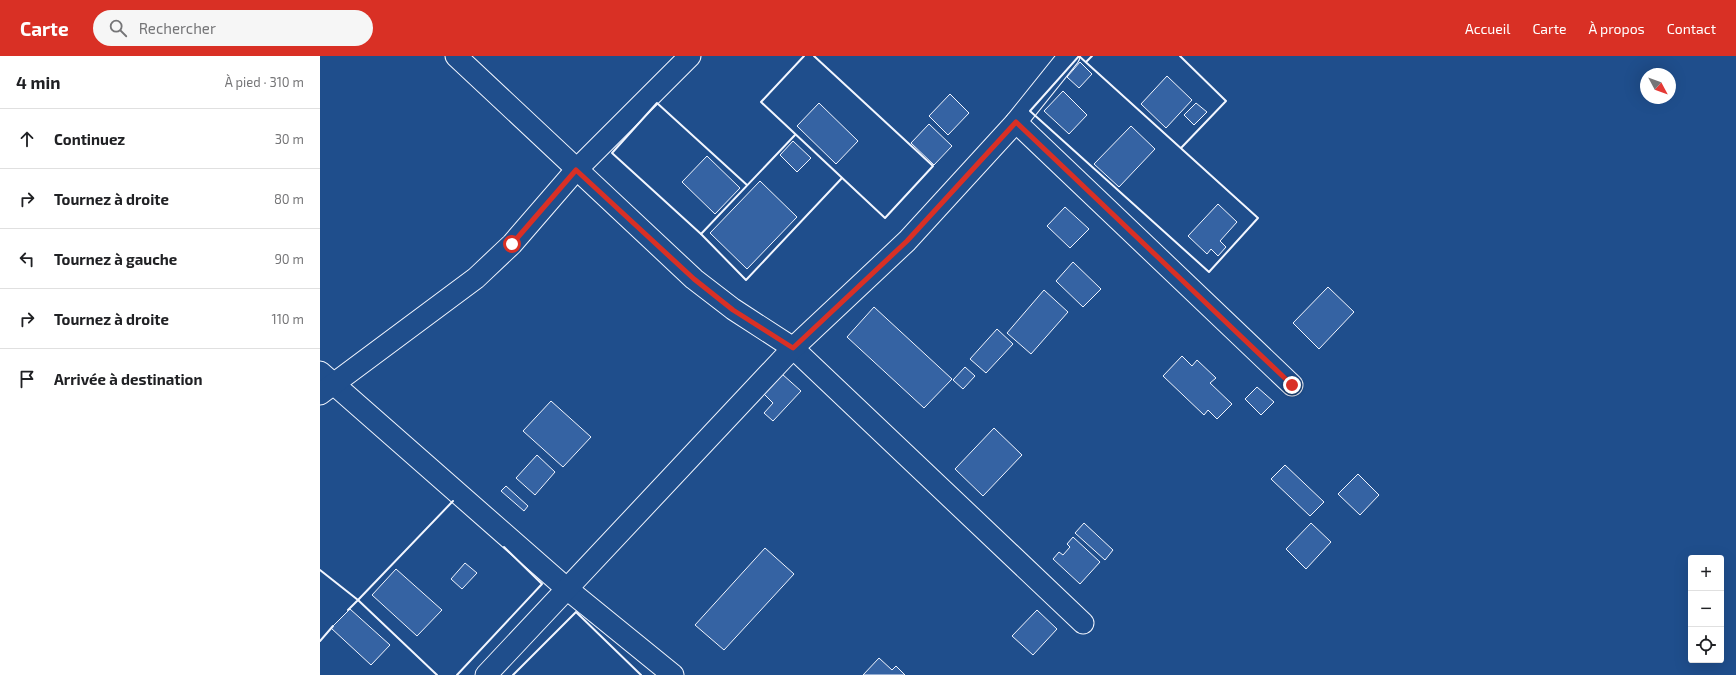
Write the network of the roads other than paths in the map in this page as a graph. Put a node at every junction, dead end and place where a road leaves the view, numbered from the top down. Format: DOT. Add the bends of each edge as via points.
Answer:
graph roads {
  1 [pos="456,56"];
  2 [pos="690,56"];
  3 [pos="1068,56"];
  4 [pos="1016,122"];
  5 [pos="576,170"];
  6 [pos="793,348"];
  7 [pos="324,384"];
  8 [pos="1292,385"];
  9 [pos="566,588"];
  10 [pos="1083,622"];
  11 [pos="486,675"];
  12 [pos="673,675"];
  1 -- 5 [label="street"];
  2 -- 5 [label="street"];
  3 -- 4 [label="street"];
  4 -- 6 [label="street" via="907,241"];
  4 -- 8 [label="street"];
  5 -- 6 [label="street" via="694,279 733,310"];
  5 -- 7 [label="street" via="512,244 476,278"];
  6 -- 9 [label="street"];
  6 -- 10 [label="street"];
  7 -- 9 [label="street"];
  9 -- 11 [label="street"];
  9 -- 12 [label="street"];
}
